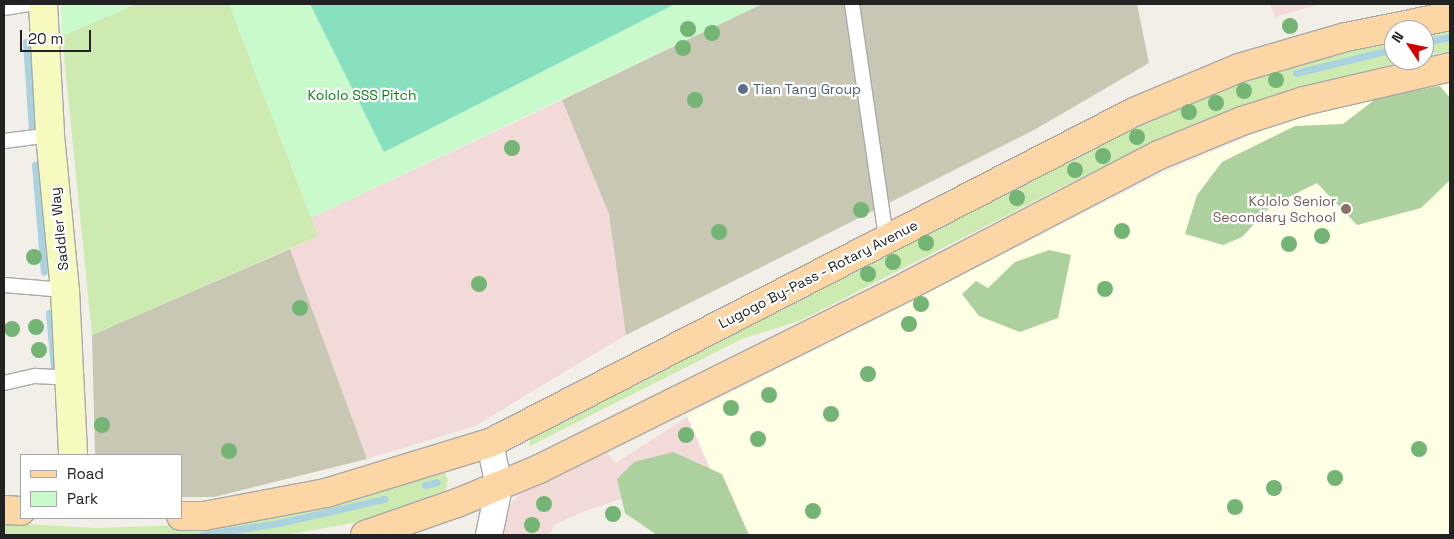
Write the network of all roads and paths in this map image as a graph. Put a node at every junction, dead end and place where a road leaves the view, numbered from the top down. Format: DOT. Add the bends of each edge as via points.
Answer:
graph roads {
  1 [pos="29,4"];
  2 [pos="43,4"];
  3 [pos="852,4"];
  4 [pos="4,8"];
  5 [pos="1450,16"];
  6 [pos="1450,68"];
  7 [pos="50,134"];
  8 [pos="4,141"];
  9 [pos="886,238"];
  10 [pos="4,285"];
  11 [pos="65,290"];
  12 [pos="70,378"];
  13 [pos="4,383"];
  14 [pos="490,443"];
  15 [pos="73,454"];
  16 [pos="499,487"];
  17 [pos="4,510"];
  18 [pos="20,511"];
  19 [pos="182,516"];
  20 [pos="365,535"];
  21 [pos="489,535"];
  1 -- 4 [label="lane"];
  2 -- 7 [label="street, Saddler Way"];
  3 -- 9 [label="lane"];
  5 -- 9 [label="main road, Lugogo By-Pass - Rotary Avenue" via="1346,37 1211,78 1109,125"];
  6 -- 16 [label="main road" via="1304,101 1242,120 1159,155 902,288"];
  7 -- 8 [label="lane"];
  7 -- 11 [label="street, Saddler Way"];
  9 -- 14 [label="main road, Lugogo By-Pass - Rotary Avenue"];
  10 -- 11 [label="lane"];
  11 -- 12 [label="street, Saddler Way"];
  12 -- 13 [label="lane" via="34,376"];
  12 -- 15 [label="street, Saddler Way"];
  14 -- 16 [label="street"];
  14 -- 19 [label="main road, Lugogo By-Pass - Rotary Avenue" via="326,493 204,516"];
  16 -- 20 [label="main road"];
  16 -- 21 [label="street"];
  17 -- 18 [label="main road"];
}
